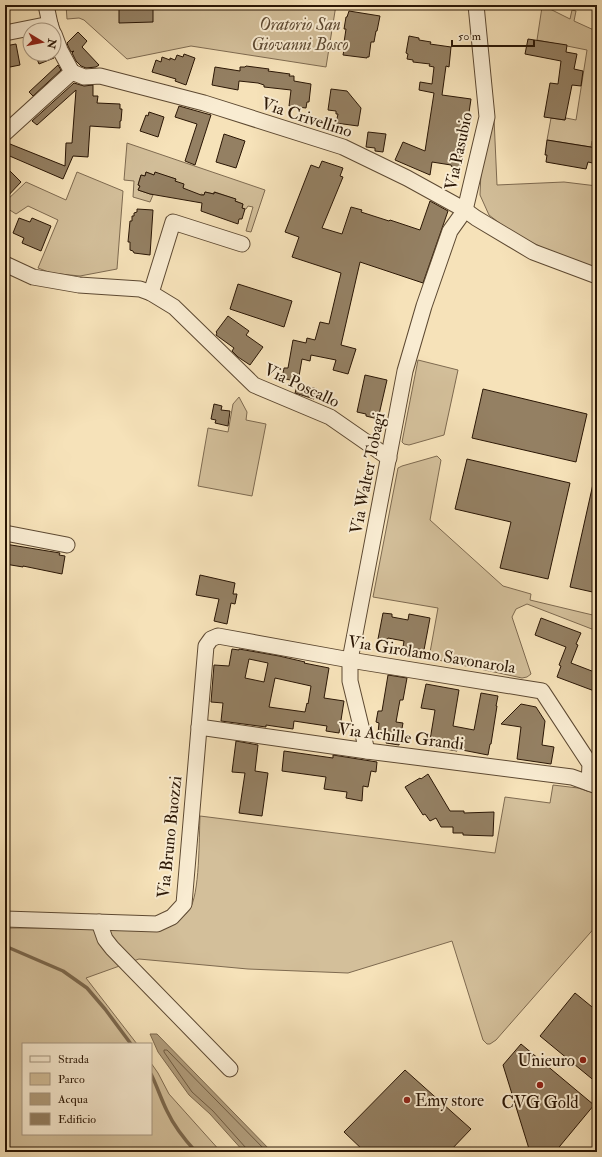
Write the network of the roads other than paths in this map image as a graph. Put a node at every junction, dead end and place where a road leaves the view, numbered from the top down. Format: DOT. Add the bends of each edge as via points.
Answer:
graph roads {
  1 [pos="46,5"];
  2 [pos="476,5"];
  3 [pos="50,22"];
  4 [pos="22,32"];
  5 [pos="5,33"];
  6 [pos="62,54"];
  7 [pos="72,72"];
  8 [pos="5,133"];
  9 [pos="465,210"];
  10 [pos="242,244"];
  11 [pos="5,264"];
  12 [pos="597,276"];
  13 [pos="151,294"];
  14 [pos="389,458"];
  15 [pos="5,533"];
  16 [pos="67,545"];
  17 [pos="212,639"];
  18 [pos="350,660"];
  19 [pos="199,727"];
  20 [pos="367,751"];
  21 [pos="593,784"];
  22 [pos="5,919"];
  23 [pos="99,922"];
  24 [pos="230,1069"];
  1 -- 3 [label="street"];
  2 -- 9 [label="street, Via Pasubio" via="487,117"];
  4 -- 5 [label="street"];
  6 -- 7 [label="street"];
  7 -- 8 [label="street"];
  7 -- 9 [label="street, Via Crivellino" via="84,78 100,76 204,103 343,147"];
  9 -- 12 [label="street, Via Crivellino" via="533,252"];
  9 -- 14 [label="street, Via Walter Tobagi" via="450,231 424,306 405,371"];
  10 -- 13 [label="street" via="173,222"];
  11 -- 13 [label="street, Via Poscallo" via="33,277 79,286 140,289"];
  13 -- 14 [label="street, Via Poscallo" via="174,307 254,385 330,417"];
  14 -- 18 [label="street, Via Walter Tobagi"];
  15 -- 16 [label="street"];
  17 -- 18 [label="street, Via Girolamo Savonarola" via="218,636"];
  17 -- 19 [label="street, Via Bruno Buozzi" via="206,646"];
  18 -- 20 [label="street, Via Walter Tobagi" via="350,681"];
  18 -- 21 [label="street, Via Girolamo Savonarola" via="542,691 590,764"];
  19 -- 20 [label="street, Via Achille Grandi"];
  19 -- 23 [label="street, Via Bruno Buozzi" via="184,904 172,917 157,924"];
  20 -- 21 [label="street, Via Achille Grandi" via="572,777"];
  22 -- 23 [label="street, Via Bruno Buozzi"];
  23 -- 24 [label="street" via="105,939 112,948"];
}
